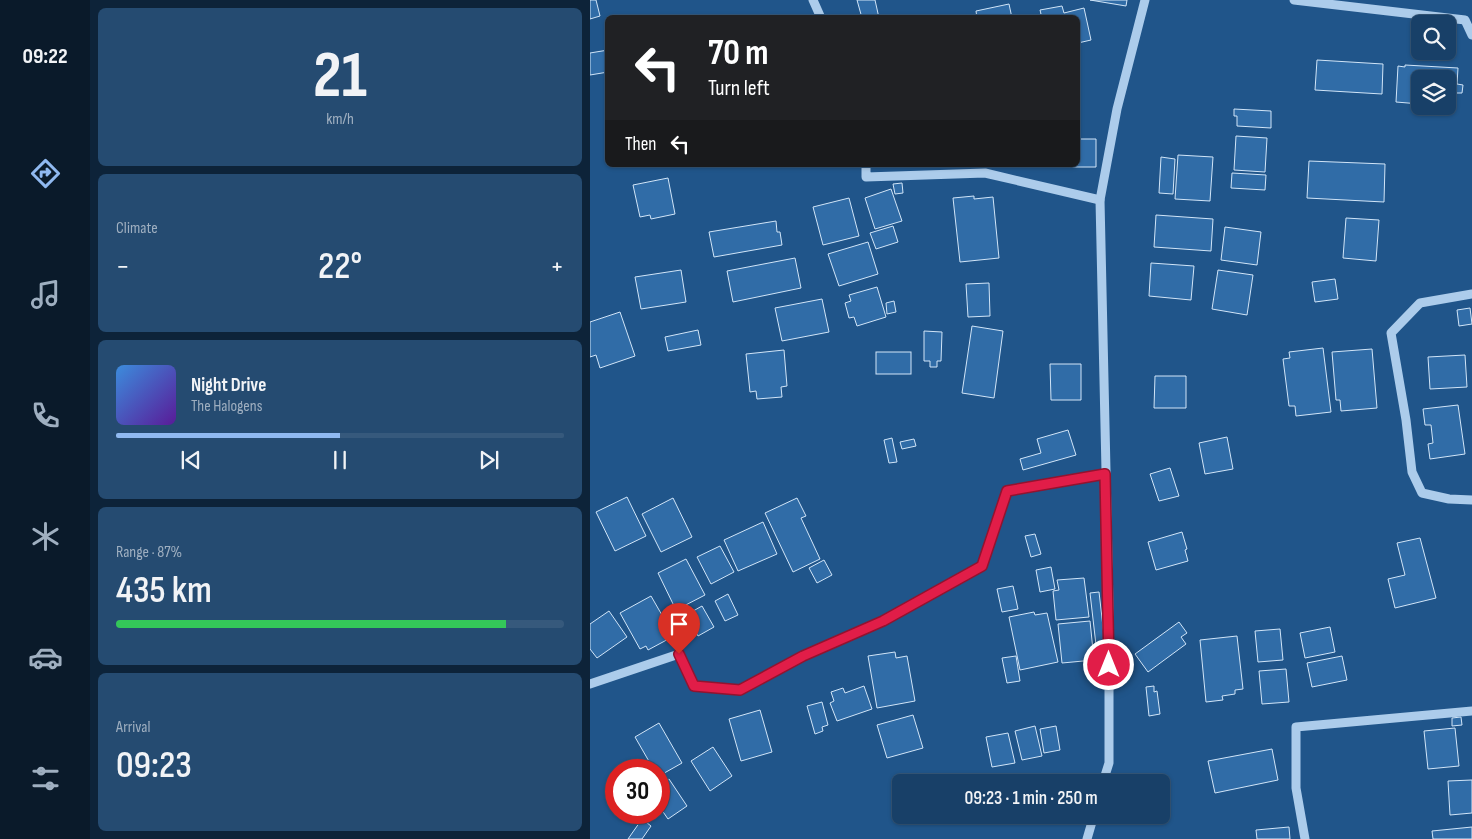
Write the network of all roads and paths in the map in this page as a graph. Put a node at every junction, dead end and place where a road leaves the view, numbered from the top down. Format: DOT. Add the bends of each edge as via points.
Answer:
graph roads {
  1 [pos="813,0"];
  2 [pos="1145,0"];
  3 [pos="1294,0"];
  4 [pos="820,15"];
  5 [pos="1472,35"];
  6 [pos="866,167"];
  7 [pos="1100,200"];
  8 [pos="1472,294"];
  9 [pos="1105,474"];
  10 [pos="1472,500"];
  11 [pos="590,684"];
  12 [pos="1472,711"];
  13 [pos="1106,774"];
  14 [pos="1091,824"];
  15 [pos="1087,839"];
  16 [pos="1305,839"];
  1 -- 4 [label="street"];
  2 -- 7 [label="street" via="1117,109"];
  3 -- 5 [label="street" via="1465,20"];
  6 -- 7 [label="street" via="866,177 985,173"];
  7 -- 9 [label="street"];
  8 -- 10 [label="street" via="1420,303 1391,333 1412,472 1422,493 1449,500"];
  9 -- 11 [label="street" via="1007,491 982,566 883,621 803,656 740,690 694,686 679,654"];
  9 -- 13 [label="street" via="1109,606 1109,763"];
  12 -- 16 [label="street" via="1296,728 1296,788"];
  14 -- 15 [label="street"];
}
